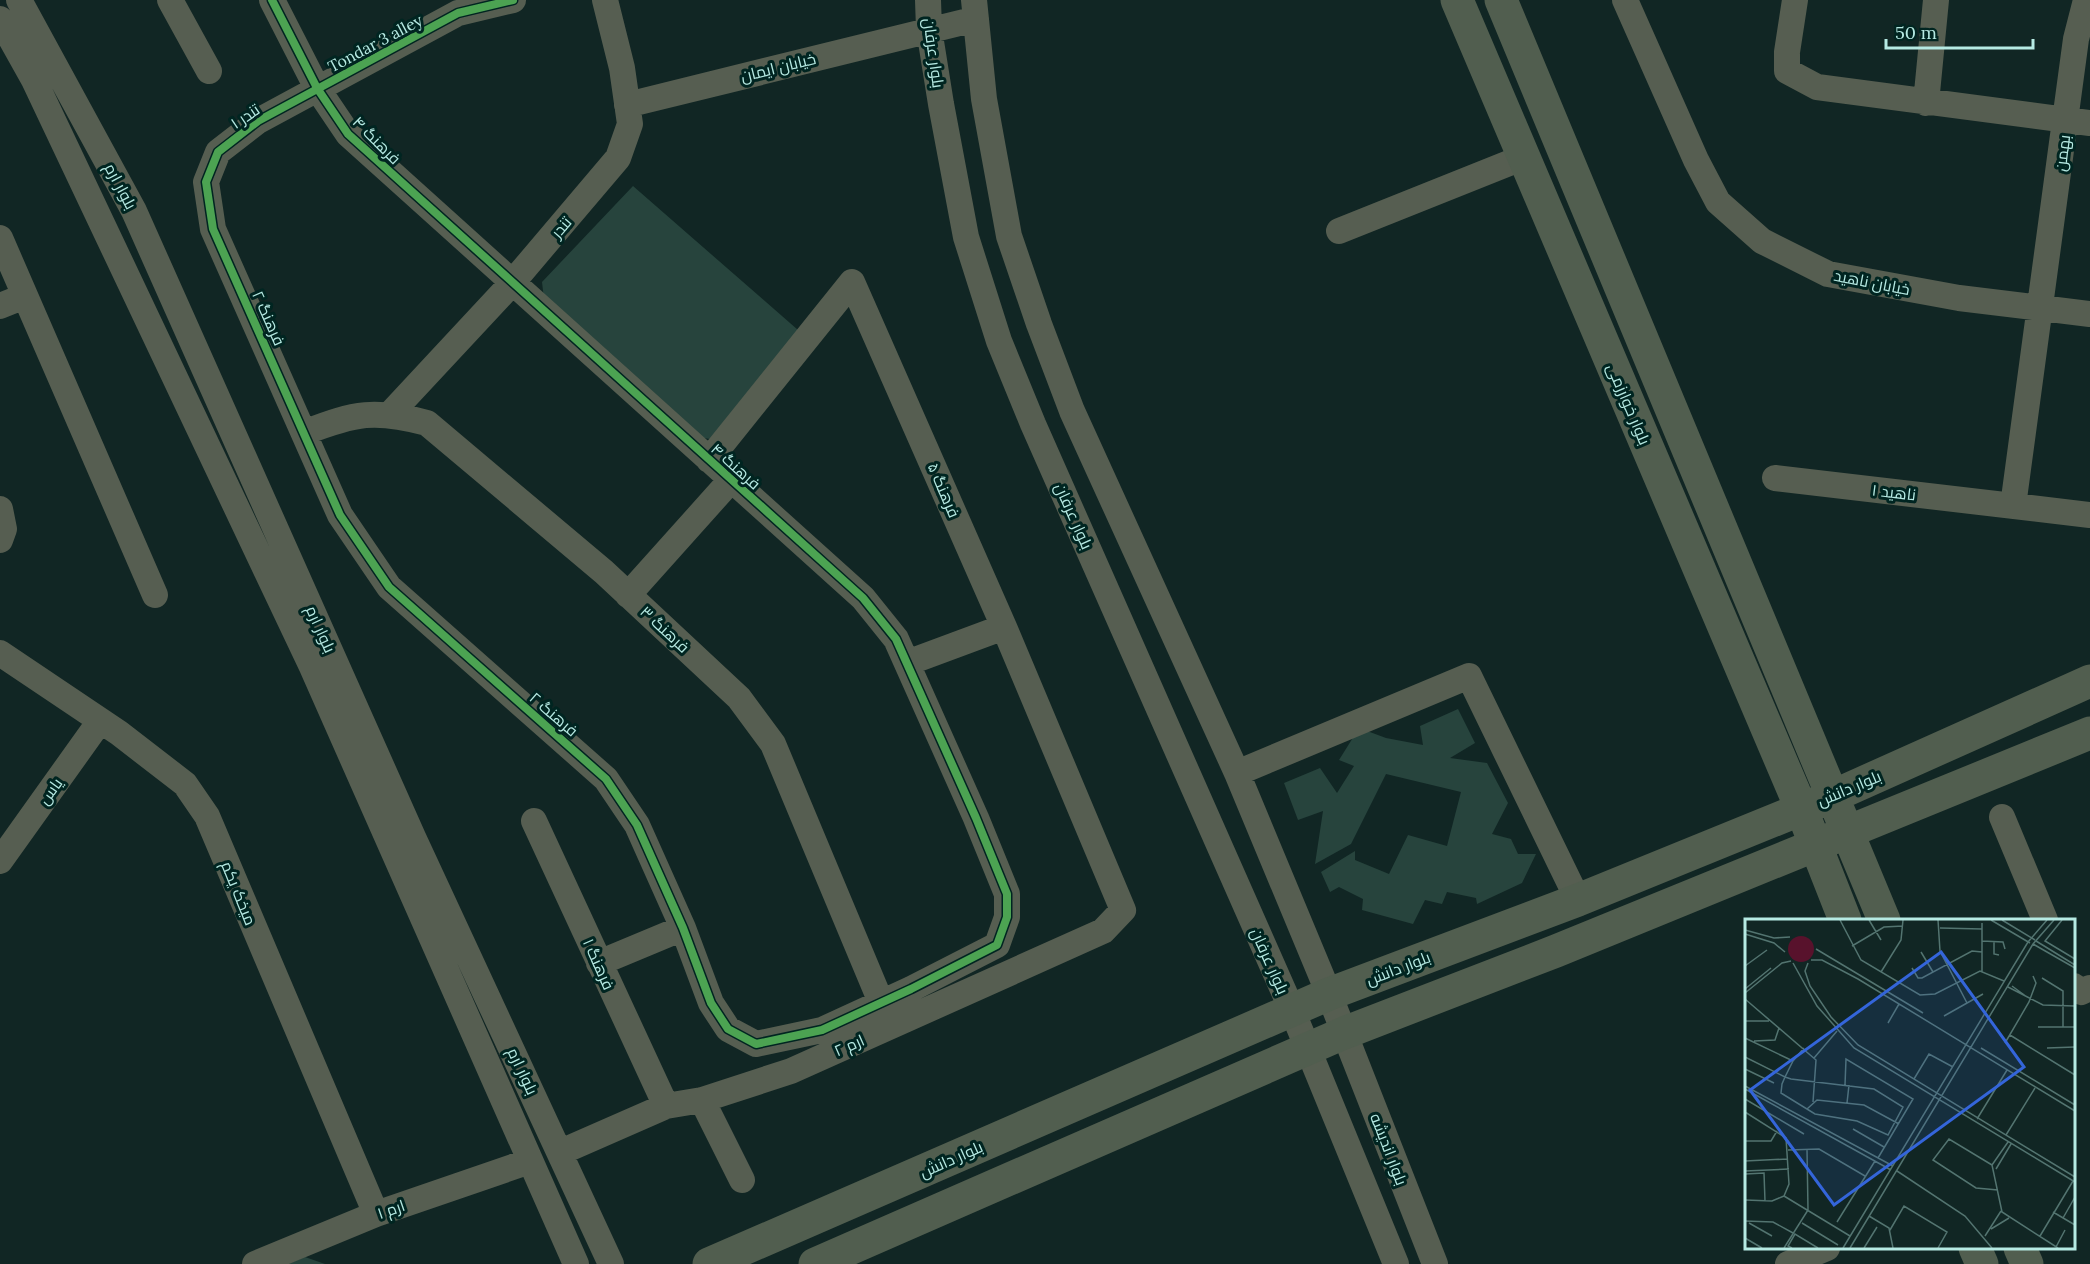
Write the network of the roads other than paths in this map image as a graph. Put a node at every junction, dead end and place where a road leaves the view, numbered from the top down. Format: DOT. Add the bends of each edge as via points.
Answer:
graph roads {
  1 [pos="20,0"];
  2 [pos="170,0"];
  3 [pos="272,0"];
  4 [pos="513,0"];
  5 [pos="605,0"];
  6 [pos="928,0"];
  7 [pos="1457,0"];
  8 [pos="1501,0"];
  9 [pos="1624,0"];
  10 [pos="1794,0"];
  11 [pos="1936,0"];
  12 [pos="2086,0"];
  13 [pos="455,7"];
  14 [pos="975,10"];
  15 [pos="0,19"];
  16 [pos="929,29"];
  17 [pos="209,71"];
  18 [pos="317,88"];
  19 [pos="1926,103"];
  20 [pos="627,105"];
  21 [pos="2078,123"];
  22 [pos="1524,157"];
  23 [pos="206,182"];
  24 [pos="1339,231"];
  25 [pos="0,238"];
  26 [pos="512,283"];
  27 [pos="25,296"];
  28 [pos="0,306"];
  29 [pos="2041,308"];
  30 [pos="2090,314"];
  31 [pos="391,413"];
  32 [pos="306,432"];
  33 [pos="709,460"];
  34 [pos="251,473"];
  35 [pos="1774,478"];
  36 [pos="731,480"];
  37 [pos="227,487"];
  38 [pos="2013,506"];
  39 [pos="0,509"];
  40 [pos="2090,515"];
  41 [pos="0,540"];
  42 [pos="155,595"];
  43 [pos="628,595"];
  44 [pos="1004,627"];
  45 [pos="0,653"];
  46 [pos="907,663"];
  47 [pos="2090,681"];
  48 [pos="100,721"];
  49 [pos="2090,733"];
  50 [pos="1237,773"];
  51 [pos="1816,802"];
  52 [pos="2002,817"];
  53 [pos="534,821"];
  54 [pos="1847,832"];
  55 [pos="1816,844"];
  56 [pos="0,861"];
  57 [pos="1578,900"];
  58 [pos="1123,910"];
  59 [pos="1844,919"];
  60 [pos="1883,919"];
  61 [pos="2044,919"];
  62 [pos="683,928"];
  63 [pos="997,945"];
  64 [pos="599,963"];
  65 [pos="1329,994"];
  66 [pos="882,1003"];
  67 [pos="1292,1010"];
  68 [pos="891,1027"];
  69 [pos="1344,1033"];
  70 [pos="1309,1050"];
  71 [pos="702,1100"];
  72 [pos="666,1106"];
  73 [pos="561,1152"];
  74 [pos="530,1161"];
  75 [pos="742,1180"];
  76 [pos="376,1214"];
  77 [pos="1825,1249"];
  78 [pos="1975,1249"];
  79 [pos="2020,1249"];
  80 [pos="607,1260"];
  81 [pos="575,1263"];
  82 [pos="255,1264"];
  83 [pos="709,1264"];
  84 [pos="814,1264"];
  85 [pos="1396,1264"];
  86 [pos="1435,1264"];
  87 [pos="1788,1264"];
  88 [pos="1982,1264"];
  89 [pos="2027,1264"];
  1 -- 34 [label="street, بلوار ارم" via="135,211"];
  2 -- 17 [label="street"];
  3 -- 18 [label="street, فرهنگ ۴"];
  4 -- 13 [label="street, Tondar 3 alley"];
  5 -- 20 [label="street, تندر"];
  6 -- 16 [label="street, بلوار عرفان"];
  7 -- 22 [label="main road, بلوار خوارزمی"];
  8 -- 51 [label="main road"];
  9 -- 29 [label="street, خیابان ناهید" via="1718,202 1762,241 1828,274 1959,298"];
  10 -- 19 [label="street" via="1787,71 1817,87"];
  11 -- 19 [label="street"];
  12 -- 21 [label="street, بهمن" via="2076,39"];
  13 -- 18 [label="street, Tondar 3 alley"];
  14 -- 16 [label="street, خیابان ایمان"];
  14 -- 50 [label="street" via="984,99 1009,236 1039,324 1072,411"];
  15 -- 37 [label="street, بلوار ارم" via="34,80"];
  16 -- 20 [label="street, خیابان ایمان"];
  16 -- 67 [label="street, بلوار عرفان" via="966,237 999,341"];
  18 -- 23 [label="street, تندر ۱" via="258,121 218,152"];
  18 -- 26 [label="street, فرهنگ ۴" via="348,134"];
  19 -- 21 [label="street"];
  20 -- 26 [label="street, تندر" via="630,124 618,158"];
  21 -- 29 [label="street, بهمن"];
  22 -- 24 [label="street"];
  22 -- 51 [label="main road, بلوار خوارزمی"];
  23 -- 32 [label="street, فرهنگ ۲" via="213,229"];
  25 -- 27 [label="street"];
  26 -- 31 [label="street, تندر"];
  26 -- 33 [label="street, فرهنگ ۴"];
  27 -- 28 [label="street"];
  27 -- 42 [label="street"];
  29 -- 30 [label="street, خیابان ناهید"];
  29 -- 38 [label="street"];
  31 -- 32 [label="street, فرهنگ ۳" via="345,417"];
  31 -- 43 [label="street, فرهنگ ۳" via="427,423"];
  32 -- 62 [label="street, فرهنگ ۲" via="340,515 389,587 606,779 637,825"];
  33 -- 36 [label="street, فرهنگ ۴"];
  33 -- 44 [label="street, فرهنگ ۵" via="852,282"];
  34 -- 37 [label="street"];
  34 -- 73 [label="street, بلوار ارم" via="413,837"];
  35 -- 38 [label="street, ناهید ۱"];
  36 -- 43 [label="street"];
  36 -- 46 [label="street, فرهنگ ۴" via="863,598 896,639"];
  37 -- 74 [label="street, بلوار ارم" via="317,678"];
  38 -- 40 [label="street, ناهید ۱"];
  39 -- 41 [label="street" via="4,529"];
  43 -- 66 [label="street, فرهنگ ۳" via="739,698 773,744"];
  44 -- 46 [label="street"];
  44 -- 58 [label="street, فرهنگ ۵"];
  45 -- 48 [label="street, میخک یکم"];
  46 -- 63 [label="street, فرهنگ ۴" via="1007,894 1007,917"];
  47 -- 51 [label="main road, بلوار دانش"];
  48 -- 56 [label="street, یاس"];
  48 -- 76 [label="street, میخک یکم" via="185,784 207,816"];
  49 -- 54 [label="main road"];
  50 -- 57 [label="street" via="1469,676"];
  50 -- 65 [label="street"];
  51 -- 54 [label="main road"];
  51 -- 55 [label="main road"];
  51 -- 57 [label="main road, بلوار دانش"];
  52 -- 61 [label="street"];
  53 -- 64 [label="street, فرهنگ ۱"];
  54 -- 55 [label="main road"];
  54 -- 60 [label="main road"];
  55 -- 59 [label="main road"];
  55 -- 69 [label="main road"];
  57 -- 65 [label="main road, بلوار دانش"];
  58 -- 68 [label="street, ارم ۲" via="1103,931"];
  62 -- 64 [label="street"];
  62 -- 66 [label="street, فرهنگ ۲" via="711,1003 728,1029 756,1044 822,1030"];
  63 -- 66 [label="street, فرهنگ ۲"];
  64 -- 72 [label="street, فرهنگ ۱"];
  65 -- 67 [label="main road, بلوار دانش"];
  65 -- 69 [label="street, بلوار اندیشه"];
  66 -- 68 [label="street, فرهنگ ۳"];
  67 -- 70 [label="street, بلوار عرفان"];
  67 -- 83 [label="main road, بلوار دانش"];
  68 -- 71 [label="street, ارم ۲" via="791,1071"];
  69 -- 70 [label="main road"];
  69 -- 86 [label="street, بلوار اندیشه"];
  70 -- 84 [label="main road"];
  70 -- 85 [label="street"];
  71 -- 72 [label="street, ارم ۲"];
  71 -- 75 [label="street"];
  72 -- 73 [label="street, ارم ۲"];
  73 -- 80 [label="street, بلوار ارم"];
  74 -- 76 [label="street, ارم ۱"];
  74 -- 81 [label="street, بلوار ارم"];
  76 -- 82 [label="street, ارم ۱"];
  77 -- 87 [label="street"];
  78 -- 88 [label="main road"];
  79 -- 89 [label="main road"];
}
